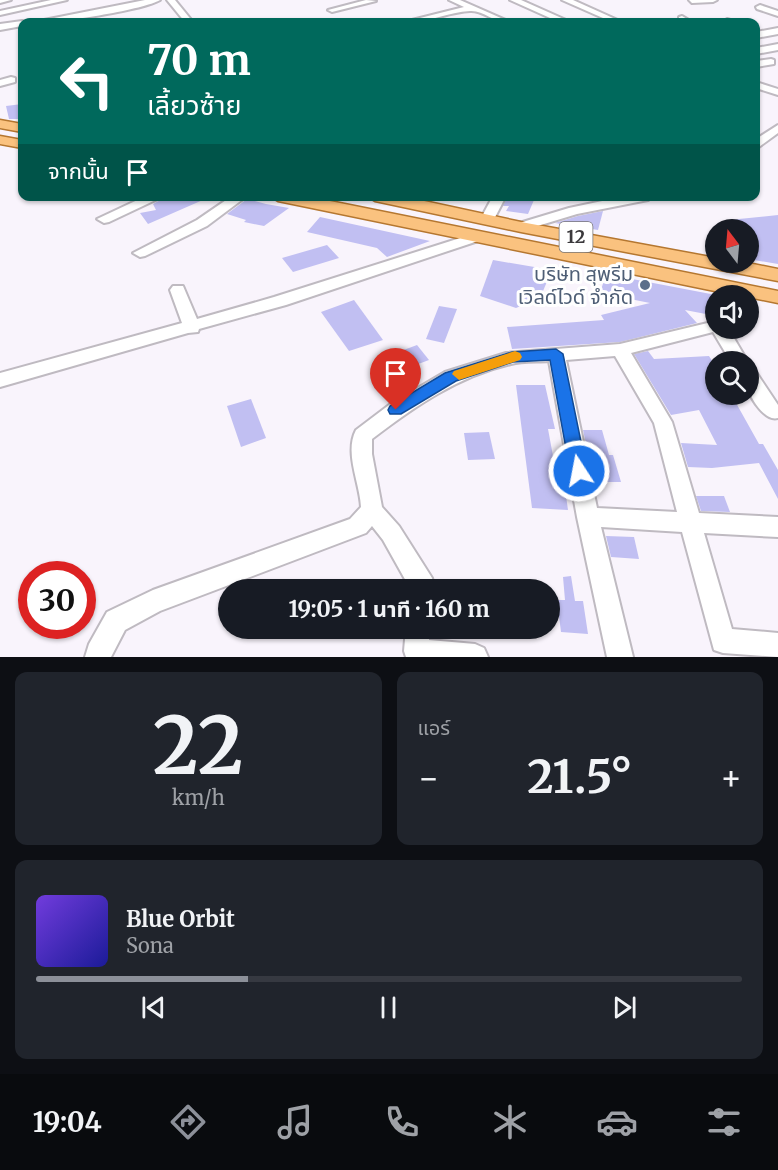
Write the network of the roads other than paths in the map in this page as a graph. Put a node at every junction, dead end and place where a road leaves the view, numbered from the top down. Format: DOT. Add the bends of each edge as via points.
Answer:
graph roads {
  1 [pos="7,0"];
  2 [pos="62,0"];
  3 [pos="156,0"];
  4 [pos="171,0"];
  5 [pos="453,0"];
  6 [pos="514,0"];
  7 [pos="566,0"];
  8 [pos="713,0"];
  9 [pos="372,1"];
  10 [pos="692,1"];
  11 [pos="0,2"];
  12 [pos="384,3"];
  13 [pos="760,7"];
  14 [pos="472,8"];
  15 [pos="332,10"];
  16 [pos="596,12"];
  17 [pos="0,13"];
  18 [pos="778,14"];
  19 [pos="82,16"];
  20 [pos="67,18"];
  21 [pos="186,18"];
  22 [pos="426,18"];
  23 [pos="496,18"];
  24 [pos="557,18"];
  25 [pos="570,18"];
  26 [pos="609,18"];
  27 [pos="18,25"];
  28 [pos="0,27"];
  29 [pos="778,32"];
  30 [pos="760,35"];
  31 [pos="778,47"];
  32 [pos="760,50"];
  33 [pos="771,62"];
  34 [pos="760,63"];
  35 [pos="11,80"];
  36 [pos="0,83"];
  37 [pos="760,86"];
  38 [pos="778,92"];
  39 [pos="0,124"];
  40 [pos="18,127"];
  41 [pos="778,128"];
  42 [pos="761,134"];
  43 [pos="0,140"];
  44 [pos="18,143"];
  45 [pos="146,201"];
  46 [pos="234,201"];
  47 [pos="302,201"];
  48 [pos="414,201"];
  49 [pos="497,201"];
  50 [pos="623,201"];
  51 [pos="104,219"];
  52 [pos="487,220"];
  53 [pos="521,227"];
  54 [pos="476,237"];
  55 [pos="140,253"];
  56 [pos="778,275"];
  57 [pos="705,285"];
  58 [pos="178,290"];
  59 [pos="759,295"];
  60 [pos="778,297"];
  61 [pos="192,328"];
  62 [pos="705,330"];
  63 [pos="620,350"];
  64 [pos="556,354"];
  65 [pos="0,380"];
  66 [pos="759,391"];
  67 [pos="773,412"];
  68 [pos="372,510"];
  69 [pos="588,517"];
  70 [pos="690,523"];
  71 [pos="778,527"];
  72 [pos="420,579"];
  73 [pos="417,639"];
  74 [pos="778,645"];
  75 [pos="98,657"];
  76 [pos="475,657"];
  77 [pos="620,657"];
  1 -- 11 [label="street"];
  2 -- 17 [label="street"];
  2 -- 19 [label="street"];
  3 -- 19 [label="street"];
  4 -- 21 [label="street"];
  5 -- 14 [label="street"];
  6 -- 24 [label="street"];
  7 -- 16 [label="street"];
  8 -- 10 [label="street"];
  9 -- 12 [label="street"];
  9 -- 15 [label="street"];
  13 -- 18 [label="street"];
  14 -- 22 [label="street"];
  14 -- 23 [label="street"];
  16 -- 25 [label="street"];
  16 -- 26 [label="street"];
  19 -- 20 [label="street"];
  27 -- 28 [label="street"];
  29 -- 30 [label="street"];
  31 -- 32 [label="street"];
  33 -- 34 [label="street"];
  35 -- 36 [label="street"];
  37 -- 38 [label="street"];
  39 -- 40 [label="main road"];
  41 -- 42 [label="street"];
  43 -- 44 [label="main road"];
  45 -- 51 [label="street"];
  46 -- 55 [label="street" via="202,223"];
  47 -- 54 [label="main road, 12"];
  48 -- 52 [label="main road, 12"];
  49 -- 52 [label="street"];
  50 -- 53 [label="street"];
  52 -- 53 [label="main road, 12"];
  53 -- 56 [label="main road, 12"];
  54 -- 57 [label="main road, 12"];
  54 -- 61 [label="street"];
  58 -- 61 [label="street"];
  59 -- 60 [label="main road, 12"];
  61 -- 65 [label="street"];
  62 -- 63 [label="street"];
  63 -- 64 [label="street"];
  63 -- 70 [label="street" via="663,422"];
  64 -- 68 [label="street" via="512,357 451,377 363,435 360,451 372,493"];
  64 -- 69 [label="street"];
  66 -- 67 [label="street"];
  68 -- 72 [label="street"];
  68 -- 75 [label="street" via="358,526 153,602 116,621"];
  69 -- 70 [label="street"];
  69 -- 77 [label="street"];
  70 -- 71 [label="street"];
  70 -- 74 [label="street" via="723,641"];
  73 -- 76 [label="street" via="416,651"];
}
